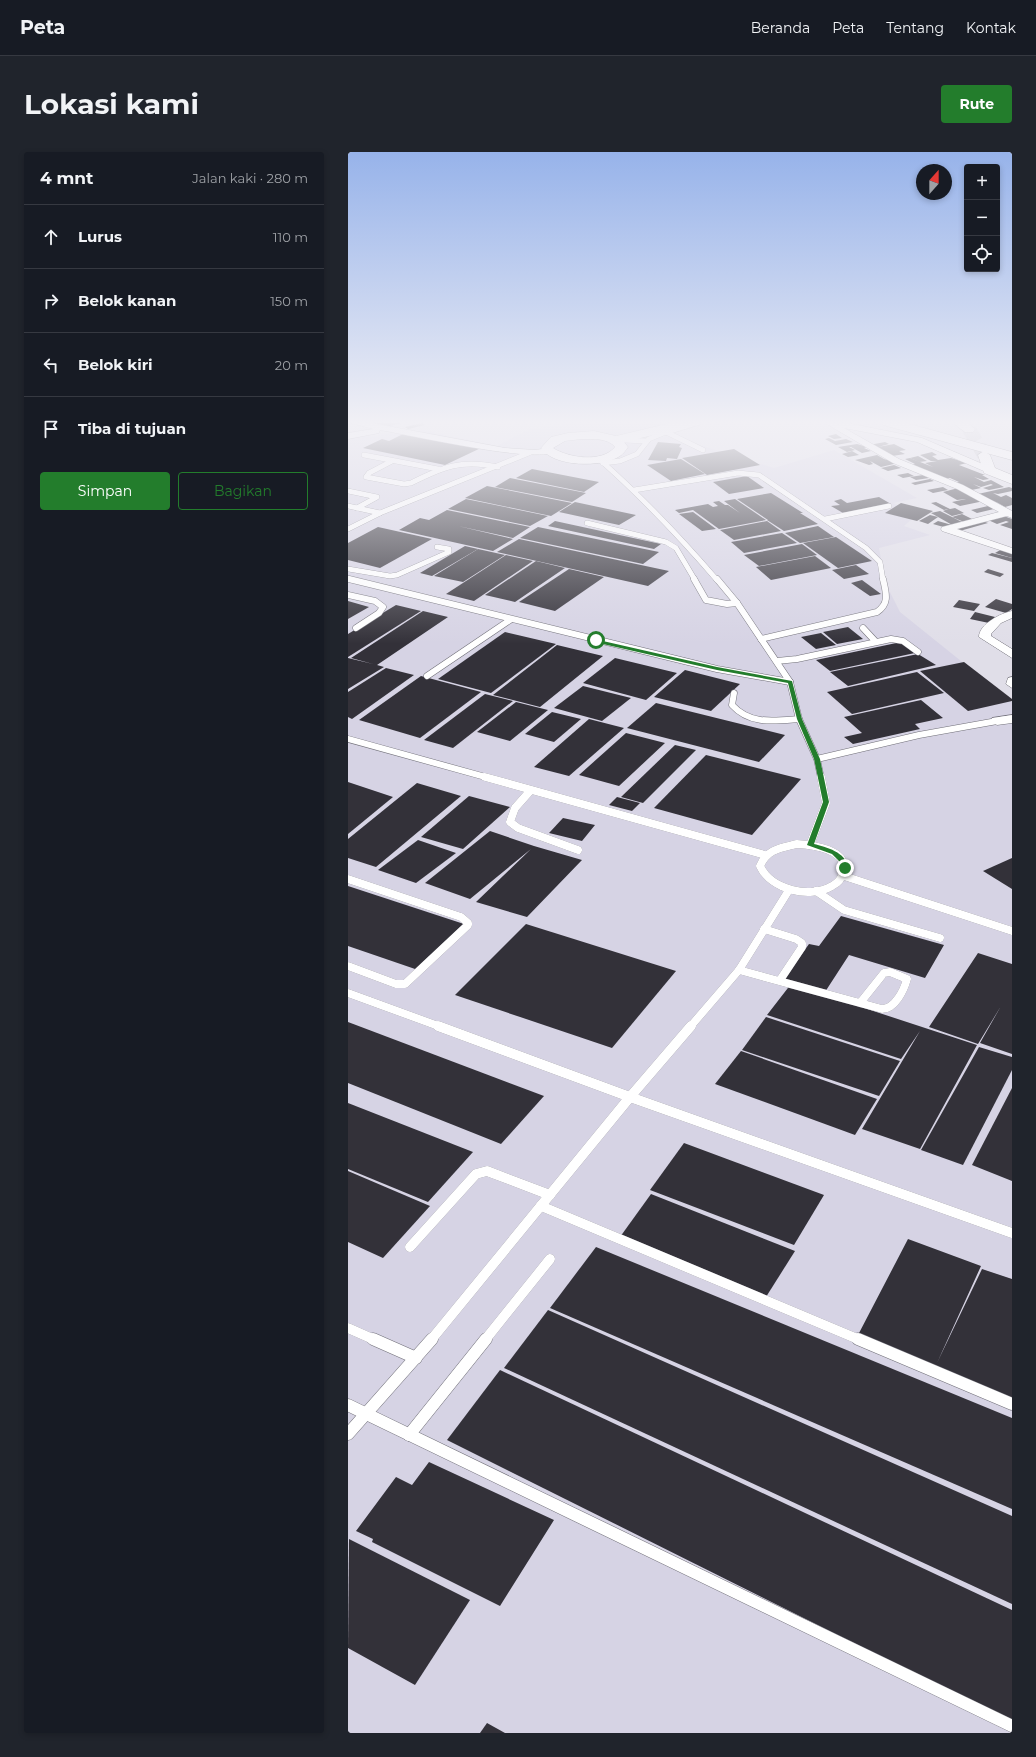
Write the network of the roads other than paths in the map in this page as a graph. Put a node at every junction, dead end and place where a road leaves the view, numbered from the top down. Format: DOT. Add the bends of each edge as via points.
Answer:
graph roads {
  1 [pos="371,496"];
  2 [pos="425,496"];
  3 [pos="640,496"];
  4 [pos="791,496"];
  5 [pos="976,496"];
  6 [pos="348,506"];
  7 [pos="889,506"];
  8 [pos="357,508"];
  9 [pos="380,514"];
  10 [pos="1010,514"];
  11 [pos="825,519"];
  12 [pos="587,523"];
  13 [pos="348,529"];
  14 [pos="437,547"];
  15 [pos="1012,551"];
  16 [pos="348,569"];
  17 [pos="348,580"];
  18 [pos="348,595"];
  19 [pos="737,604"];
  20 [pos="1012,614"];
  21 [pos="510,620"];
  22 [pos="356,628"];
  23 [pos="863,628"];
  24 [pos="761,639"];
  25 [pos="876,642"];
  26 [pos="918,652"];
  27 [pos="1012,654"];
  28 [pos="777,661"];
  29 [pos="427,676"];
  30 [pos="790,682"];
  31 [pos="734,693"];
  32 [pos="800,719"];
  33 [pos="1012,719"];
  34 [pos="997,721"];
  35 [pos="348,739"];
  36 [pos="817,759"];
  37 [pos="530,791"];
  38 [pos="810,845"];
  39 [pos="578,850"];
  40 [pos="765,856"];
  41 [pos="844,876"];
  42 [pos="348,879"];
  43 [pos="789,890"];
  44 [pos="816,891"];
  45 [pos="764,929"];
  46 [pos="1012,931"];
  47 [pos="940,938"];
  48 [pos="348,966"];
  49 [pos="739,970"];
  50 [pos="780,980"];
  51 [pos="348,993"];
  52 [pos="860,1003"];
  53 [pos="630,1097"];
  54 [pos="550,1194"];
  55 [pos="541,1206"];
  56 [pos="1012,1233"];
  57 [pos="410,1247"];
  58 [pos="550,1259"];
  59 [pos="348,1328"];
  60 [pos="416,1358"];
  61 [pos="1012,1404"];
  62 [pos="348,1405"];
  63 [pos="367,1413"];
  64 [pos="348,1434"];
  65 [pos="409,1434"];
  66 [pos="1012,1726"];
  1 -- 8 [label="lane" via="376,497"];
  2 -- 9 [label="lane"];
  3 -- 19 [label="lane" via="688,546"];
  4 -- 11 [label="lane"];
  5 -- 10 [label="street"];
  6 -- 8 [label="lane"];
  7 -- 11 [label="lane"];
  8 -- 9 [label="lane"];
  9 -- 13 [label="lane"];
  10 -- 15 [label="street" via="946,530"];
  11 -- 24 [label="lane" via="866,548 880,562 887,596 884,607 877,612"];
  12 -- 19 [label="lane" via="666,542 676,548 706,600"];
  14 -- 16 [label="lane" via="449,549 449,552 397,575 384,576"];
  17 -- 21 [label="lane"];
  18 -- 22 [label="lane" via="375,601 383,607"];
  19 -- 24 [label="lane"];
  20 -- 27 [label="street" via="997,621 985,637"];
  21 -- 29 [label="lane"];
  21 -- 30 [label="lane" via="717,669"];
  23 -- 25 [label="lane"];
  24 -- 28 [label="lane"];
  25 -- 26 [label="lane" via="891,639 902,641"];
  25 -- 28 [label="lane"];
  28 -- 30 [label="lane"];
  30 -- 32 [label="lane"];
  31 -- 32 [label="lane" via="732,704 740,714 768,721"];
  32 -- 36 [label="lane"];
  33 -- 34 [label="street"];
  34 -- 36 [label="lane" via="919,735"];
  35 -- 37 [label="lane"];
  36 -- 38 [label="lane" via="826,802"];
  37 -- 39 [label="lane" via="518,803 511,814 510,822 518,828"];
  37 -- 40 [label="lane"];
  38 -- 40 [label="lane" via="784,846"];
  38 -- 41 [label="lane" via="824,848 842,860"];
  40 -- 43 [label="lane" via="760,863 766,879"];
  41 -- 44 [label="lane" via="838,883"];
  41 -- 46 [label="lane"];
  42 -- 48 [label="lane" via="461,917 468,925 405,984 396,984"];
  43 -- 44 [label="lane"];
  43 -- 45 [label="lane"];
  44 -- 47 [label="lane" via="844,910"];
  45 -- 49 [label="lane"];
  45 -- 50 [label="lane" via="802,943 802,948"];
  49 -- 50 [label="lane"];
  49 -- 53 [label="lane"];
  50 -- 52 [label="lane"];
  51 -- 53 [label="lane"];
  52 -- 52 [label="lane" via="876,1008 890,1008 907,980 890,972 884,973"];
  53 -- 54 [label="lane"];
  53 -- 56 [label="lane"];
  54 -- 55 [label="lane"];
  54 -- 57 [label="lane" via="482,1171 476,1174"];
  55 -- 60 [label="lane"];
  55 -- 61 [label="lane"];
  58 -- 65 [label="lane"];
  59 -- 60 [label="lane"];
  60 -- 63 [label="lane"];
  62 -- 63 [label="lane"];
  63 -- 64 [label="lane"];
  63 -- 65 [label="lane"];
  65 -- 66 [label="lane"];
}
